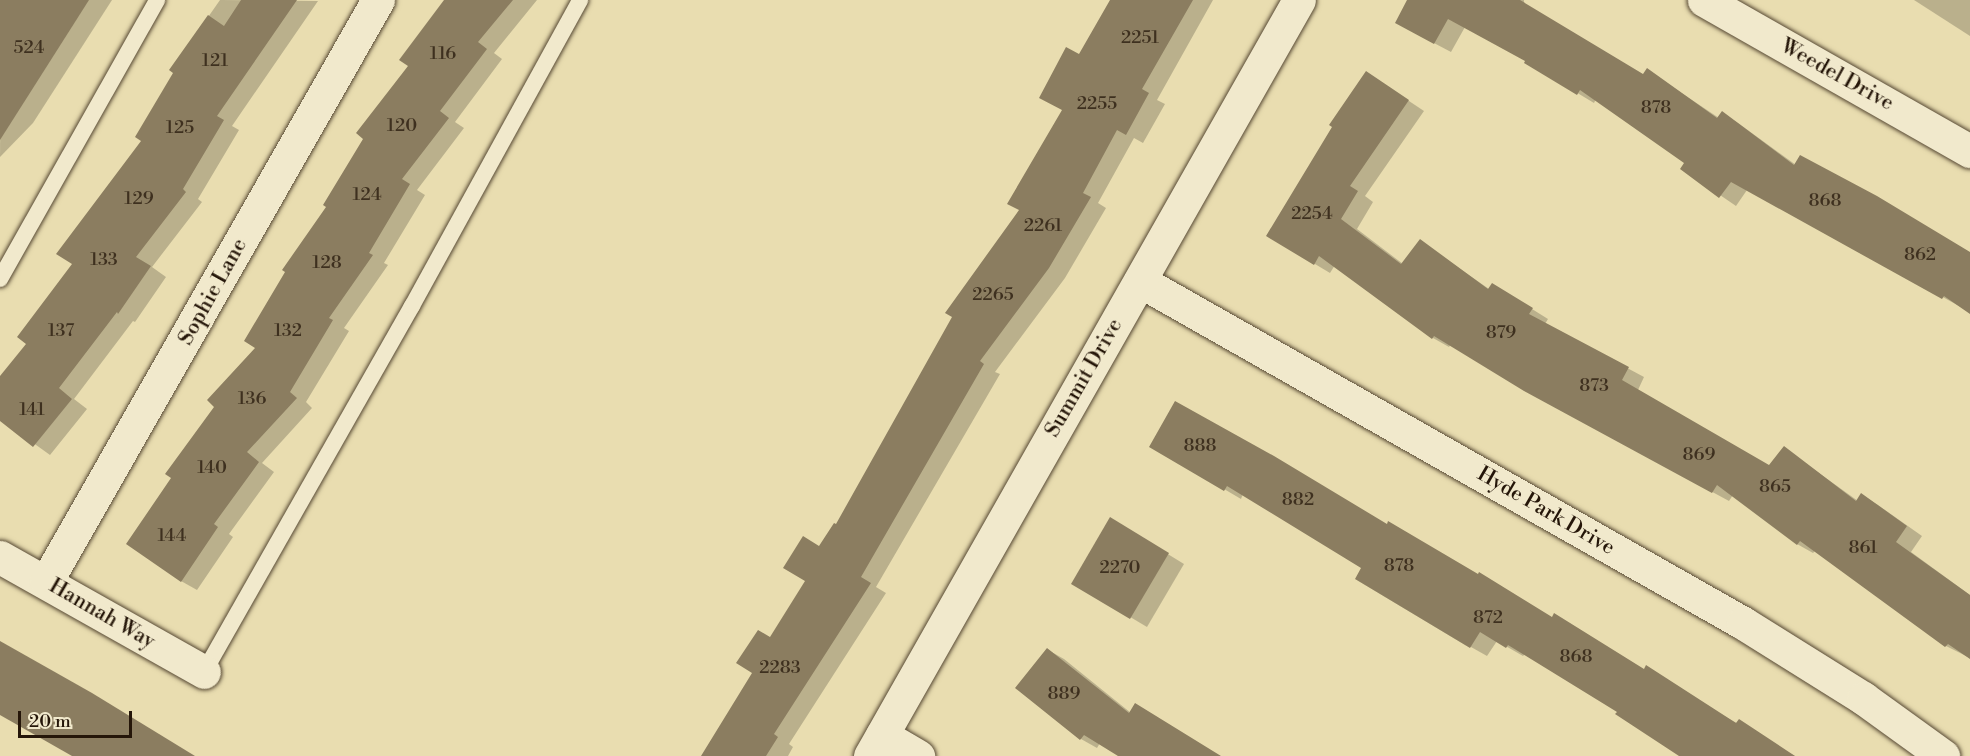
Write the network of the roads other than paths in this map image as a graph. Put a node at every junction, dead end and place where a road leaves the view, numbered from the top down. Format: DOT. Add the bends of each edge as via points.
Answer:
graph roads {
  1 [pos="157,0"];
  2 [pos="378,0"];
  3 [pos="580,0"];
  4 [pos="1299,0"];
  5 [pos="1704,0"];
  6 [pos="1970,151"];
  7 [pos="0,279"];
  8 [pos="1140,280"];
  9 [pos="0,557"];
  10 [pos="46,582"];
  11 [pos="204,672"];
  12 [pos="876,746"];
  13 [pos="918,756"];
  14 [pos="1943,756"];
  1 -- 7 [label="lane"];
  2 -- 10 [label="street, Sophie Lane"];
  3 -- 11 [label="lane"];
  4 -- 8 [label="street, Summit Drive"];
  5 -- 6 [label="street, Weedel Drive"];
  8 -- 12 [label="street, Summit Drive"];
  8 -- 14 [label="street, Hyde Park Drive" via="1743,623 1863,698"];
  9 -- 10 [label="street, Hannah Way"];
  10 -- 11 [label="street, Hannah Way"];
  12 -- 13 [label="street"];
}
